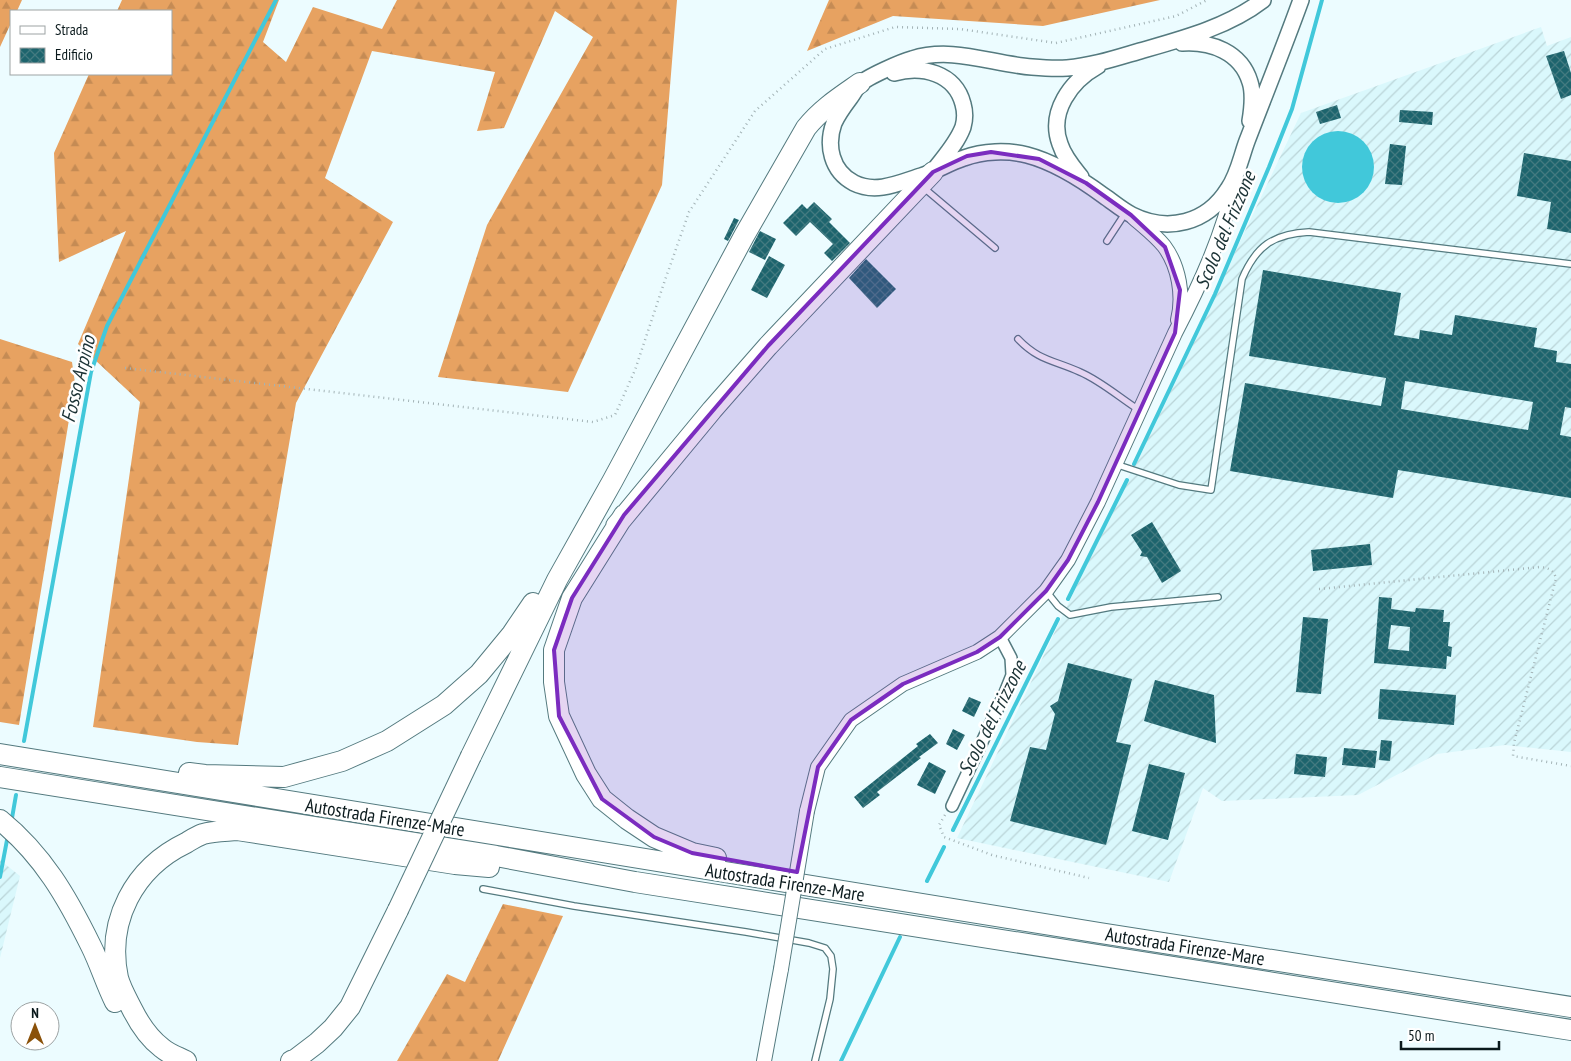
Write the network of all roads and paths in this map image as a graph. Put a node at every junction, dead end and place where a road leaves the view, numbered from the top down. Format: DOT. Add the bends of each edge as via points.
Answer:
graph roads {
  1 [pos="1207,0"];
  2 [pos="1263,0"];
  3 [pos="1301,0"];
  4 [pos="1168,43"];
  5 [pos="1106,61"];
  6 [pos="864,81"];
  7 [pos="1246,145"];
  8 [pos="1236,174"];
  9 [pos="926,179"];
  10 [pos="1086,183"];
  11 [pos="1129,213"];
  12 [pos="1107,241"];
  13 [pos="995,248"];
  14 [pos="1571,264"];
  15 [pos="1175,333"];
  16 [pos="1018,339"];
  17 [pos="125,368"];
  18 [pos="1139,410"];
  19 [pos="1115,464"];
  20 [pos="614,480"];
  21 [pos="624,515"];
  22 [pos="1319,589"];
  23 [pos="1046,591"];
  24 [pos="1218,597"];
  25 [pos="1000,637"];
  26 [pos="0,749"];
  27 [pos="0,754"];
  28 [pos="476,758"];
  29 [pos="1571,766"];
  30 [pos="0,777"];
  31 [pos="952,806"];
  32 [pos="0,820"];
  33 [pos="1089,878"];
  34 [pos="635,882"];
  35 [pos="483,889"];
  36 [pos="403,912"];
  37 [pos="1100,933"];
  38 [pos="1571,1007"];
  39 [pos="1571,1030"];
  40 [pos="163,1061"];
  41 [pos="186,1061"];
  42 [pos="291,1061"];
  43 [pos="312,1061"];
  44 [pos="764,1061"];
  45 [pos="815,1061"];
  1 -- 17 [label="path" via="1176,16 1056,42 960,29 894,27 825,49 755,111 689,212 635,370 615,415 593,422"];
  2 -- 4 [label="main road" via="1230,20"];
  3 -- 7 [label="main road"];
  4 -- 5 [label="main road"];
  4 -- 7 [label="main road" via="1197,42 1215,46 1230,55 1243,69 1252,92"];
  5 -- 6 [label="main road" via="1048,68 963,55 926,55 900,63"];
  5 -- 10 [label="main road" via="1071,87 1059,115 1059,143"];
  6 -- 9 [label="main road" via="834,124 832,160 849,180 858,185 888,186"];
  6 -- 9 [label="main road" via="902,70 923,70 941,76 956,88 965,111 964,125 954,145"];
  6 -- 20 [label="highway" via="822,110 806,128 739,244"];
  7 -- 8 [label="main road"];
  8 -- 11 [label="main road" via="1220,201 1196,219 1162,224"];
  8 -- 15 [label="street" via="1216,242"];
  9 -- 10 [label="main road" via="967,156 1003,152 1026,155"];
  9 -- 13 [label="lane"];
  9 -- 21 [label="highway" via="768,346"];
  10 -- 11 [label="main road"];
  11 -- 12 [label="lane"];
  11 -- 15 [label="street" via="1157,238 1173,261 1180,304"];
  14 -- 19 [label="lane" via="1309,232 1291,233 1274,239 1249,262 1242,279 1211,490 1179,485"];
  15 -- 18 [label="street"];
  16 -- 18 [label="lane" via="1028,349 1081,372"];
  18 -- 19 [label="street"];
  19 -- 23 [label="street" via="1068,560"];
  20 -- 26 [label="highway" via="512,634 479,674 444,705 387,741 342,761 284,777 205,775"];
  20 -- 28 [label="highway" via="557,580"];
  21 -- 28 [label="highway" via="576,576"];
  21 -- 37 [label="highway" via="572,598 554,650 559,716 586,774 602,799 654,837 692,854 881,885"];
  22 -- 29 [label="path" via="1540,566 1554,572 1556,578 1513,756"];
  23 -- 24 [label="lane" via="1070,615 1111,607"];
  23 -- 25 [label="street"];
  25 -- 31 [label="street" via="1011,658 1012,675"];
  25 -- 44 [label="street, bridge" via="977,652 903,684 851,720 818,767 807,811"];
  27 -- 37 [label="highway, Autostrada Firenze-Mare"];
  28 -- 36 [label="highway, bridge"];
  30 -- 34 [label="highway, Autostrada Firenze-Mare" via="496,856"];
  31 -- 33 [label="path" via="939,825 944,837 992,855"];
  32 -- 40 [label="highway" via="33,851 56,882 92,948 126,1023 142,1044"];
  34 -- 39 [label="highway, Autostrada Firenze-Mare"];
  34 -- 41 [label="highway" via="455,864 237,830 203,834 174,848 138,880 120,917 116,936 118,979 138,1020 162,1048"];
  35 -- 45 [label="lane" via="825,948 831,956 833,969 830,998"];
  36 -- 42 [label="highway" via="350,1007 333,1028"];
  36 -- 43 [label="highway" via="359,1013 341,1036"];
  37 -- 38 [label="highway, Autostrada Firenze-Mare"];
}
